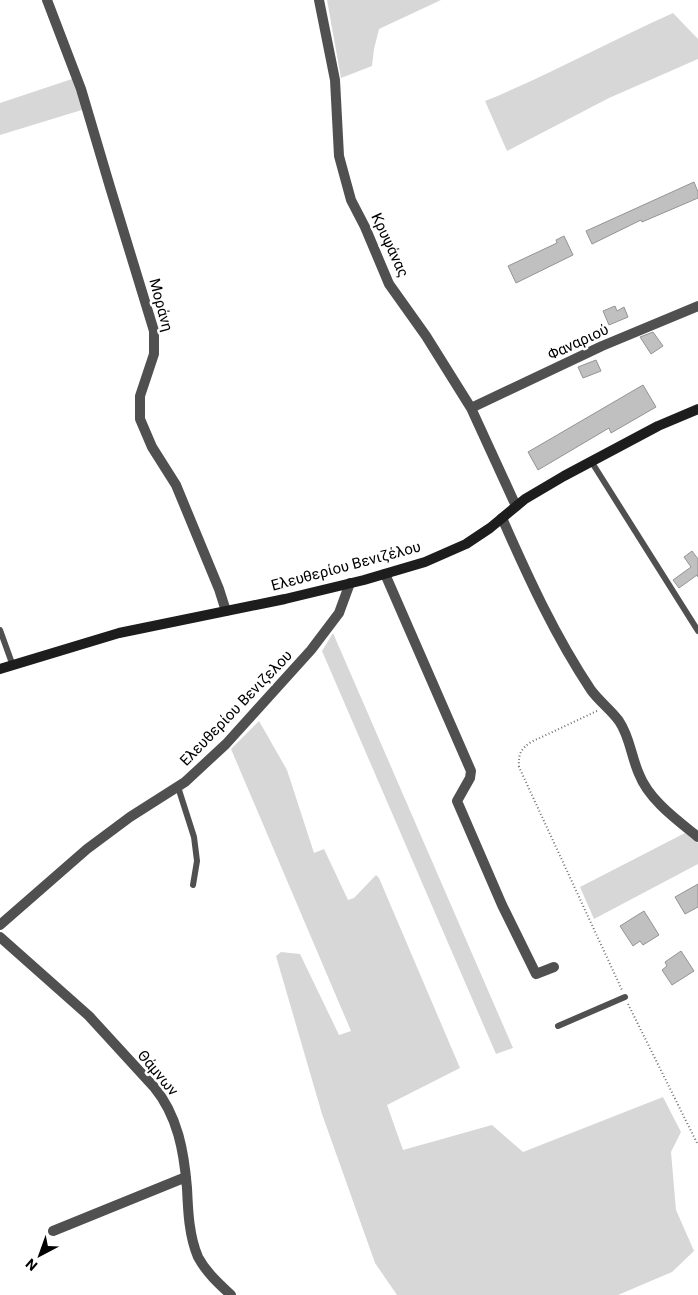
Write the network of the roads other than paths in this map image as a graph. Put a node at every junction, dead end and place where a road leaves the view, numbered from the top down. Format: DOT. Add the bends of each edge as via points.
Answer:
graph roads {
  1 [pos="47,0"];
  2 [pos="319,0"];
  3 [pos="698,306"];
  4 [pos="471,408"];
  5 [pos="698,409"];
  6 [pos="591,461"];
  7 [pos="516,506"];
  8 [pos="502,518"];
  9 [pos="385,574"];
  10 [pos="350,583"];
  11 [pos="226,611"];
  12 [pos="0,630"];
  13 [pos="698,631"];
  14 [pos="13,666"];
  15 [pos="0,669"];
  16 [pos="178,787"];
  17 [pos="698,837"];
  18 [pos="193,885"];
  19 [pos="0,925"];
  20 [pos="0,937"];
  21 [pos="554,967"];
  22 [pos="625,997"];
  23 [pos="558,1026"];
  24 [pos="186,1177"];
  25 [pos="53,1231"];
  26 [pos="231,1295"];
  1 -- 11 [label="street, Μοράνη" via="81,89 154,330 154,354 140,396 140,419 152,448 176,485"];
  2 -- 4 [label="street, Κρυψάνας" via="335,80 339,156 351,200 389,284"];
  3 -- 4 [label="street, Φαναριού" via="602,346"];
  4 -- 7 [label="street, Κρυψάνας"];
  5 -- 6 [label="main road, Ελευθερίου Βενιζέλου"];
  6 -- 7 [label="main road, Ελευθερίου Βενιζέλου"];
  6 -- 13 [label="lane"];
  7 -- 8 [label="main road, Ελευθερίου Βενιζέλου"];
  8 -- 9 [label="main road, Ελευθερίου Βενιζέλου" via="456,549"];
  8 -- 17 [label="street" via="540,603 579,670 627,735 639,775 648,790"];
  9 -- 10 [label="main road, Ελευθερίου Βενιζέλου"];
  9 -- 21 [label="street" via="471,771 457,801 536,974"];
  10 -- 11 [label="main road, Ελευθερίου Βενιζέλου"];
  10 -- 16 [label="street, Ελευθερίου Βενιζελου" via="339,612 294,670 226,744"];
  11 -- 14 [label="main road, Ελευθερίου Βενιζέλου" via="119,633"];
  12 -- 14 [label="lane"];
  14 -- 15 [label="main road, Ελευθερίου Βενιζέλου"];
  16 -- 18 [label="lane" via="194,837 197,861"];
  16 -- 19 [label="street, Ελευθερίου Βενιζελου" via="87,849"];
  20 -- 24 [label="street, Θάμνων" via="80,1008 158,1092 178,1133"];
  22 -- 23 [label="lane"];
  24 -- 25 [label="street"];
  24 -- 26 [label="street, Θάμνων" via="190,1230 195,1250 207,1270"];
}
